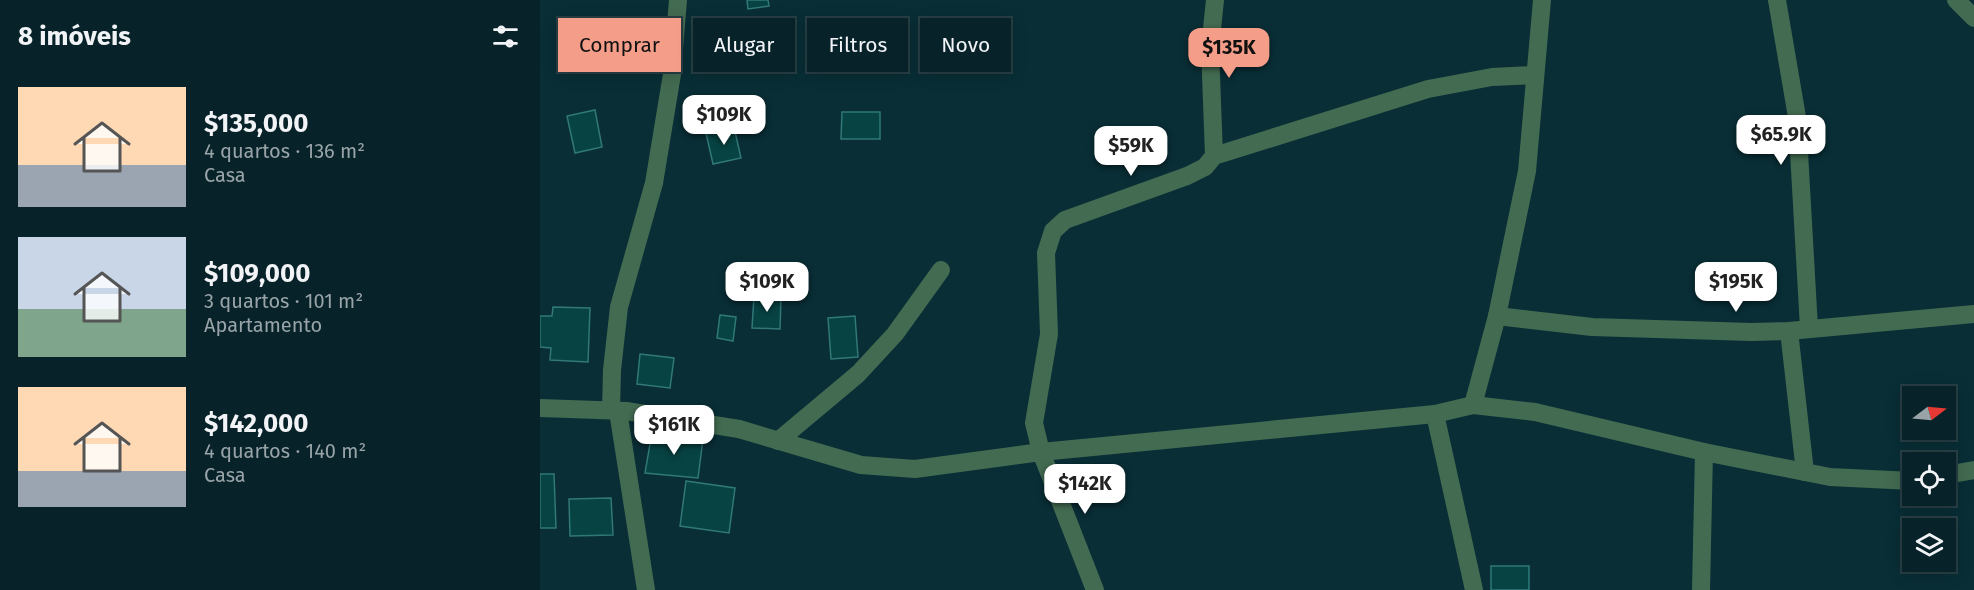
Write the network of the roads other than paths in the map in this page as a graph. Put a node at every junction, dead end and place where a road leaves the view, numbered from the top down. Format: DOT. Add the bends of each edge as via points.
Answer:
graph roads {
  1 [pos="678,0"];
  2 [pos="1215,0"];
  3 [pos="1542,0"];
  4 [pos="1956,0"];
  5 [pos="1780,1"];
  6 [pos="1974,18"];
  7 [pos="1534,75"];
  8 [pos="1214,156"];
  9 [pos="941,270"];
  10 [pos="1974,314"];
  11 [pos="1497,316"];
  12 [pos="1809,328"];
  13 [pos="1789,331"];
  14 [pos="1473,405"];
  15 [pos="540,408"];
  16 [pos="615,411"];
  17 [pos="1435,414"];
  18 [pos="778,441"];
  19 [pos="1041,452"];
  20 [pos="1704,452"];
  21 [pos="1974,470"];
  22 [pos="1805,472"];
  23 [pos="1956,473"];
  24 [pos="1902,481"];
  25 [pos="646,590"];
  26 [pos="1095,590"];
  27 [pos="1474,590"];
  28 [pos="1701,590"];
  1 -- 16 [label="street" via="672,74 654,183 619,307 612,370"];
  2 -- 8 [label="street" via="1210,48"];
  3 -- 7 [label="street"];
  4 -- 6 [label="street"];
  5 -- 12 [label="street" via="1797,117"];
  7 -- 8 [label="street" via="1492,77 1428,89"];
  7 -- 11 [label="street" via="1527,171"];
  8 -- 19 [label="street" via="1196,172 1065,220 1053,231 1046,253 1049,334 1034,423"];
  9 -- 18 [label="street" via="895,334 858,374"];
  10 -- 12 [label="street"];
  11 -- 13 [label="street" via="1592,327"];
  11 -- 14 [label="street"];
  12 -- 13 [label="street"];
  13 -- 22 [label="street"];
  14 -- 17 [label="street"];
  14 -- 20 [label="street" via="1535,412"];
  15 -- 16 [label="street"];
  16 -- 18 [label="street" via="739,429"];
  16 -- 25 [label="street"];
  17 -- 19 [label="street"];
  17 -- 27 [label="street"];
  18 -- 19 [label="street" via="861,465 915,468"];
  19 -- 26 [label="street"];
  20 -- 22 [label="street"];
  20 -- 28 [label="street"];
  21 -- 23 [label="street"];
  22 -- 24 [label="street"];
}
